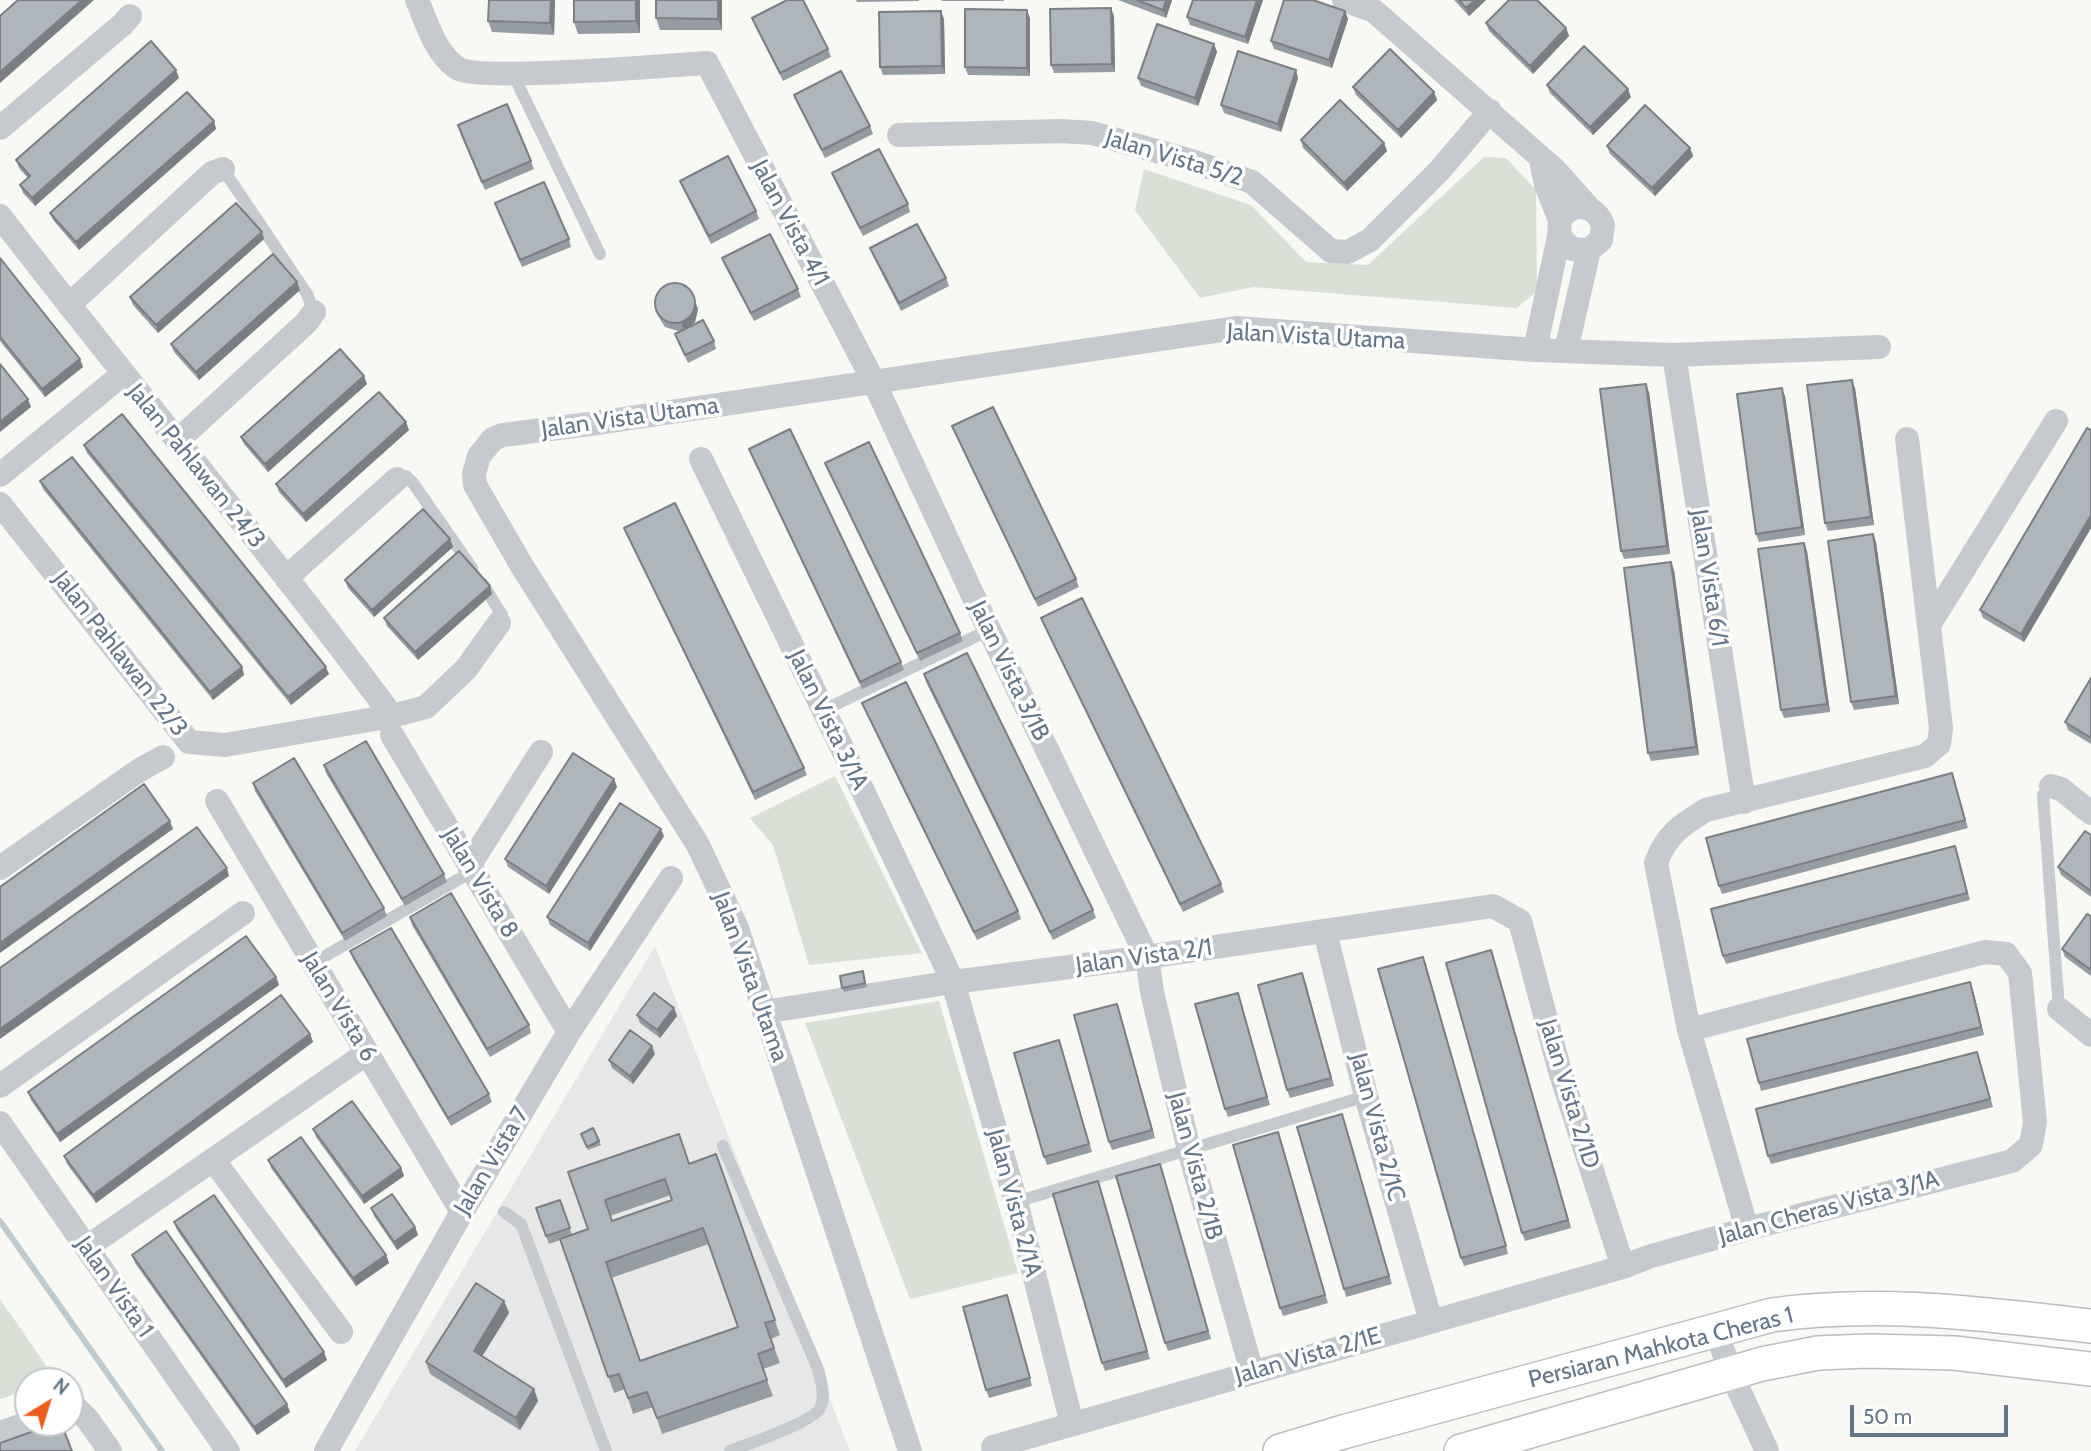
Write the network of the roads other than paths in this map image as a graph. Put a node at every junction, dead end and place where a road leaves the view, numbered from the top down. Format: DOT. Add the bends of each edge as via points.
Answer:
graph roads {
  1 [pos="417,0"];
  2 [pos="1344,0"];
  3 [pos="127,10"];
  4 [pos="513,74"];
  5 [pos="1490,111"];
  6 [pos="0,128"];
  7 [pos="899,135"];
  8 [pos="1541,160"];
  9 [pos="223,169"];
  10 [pos="1589,208"];
  11 [pos="0,216"];
  12 [pos="1560,228"];
  13 [pos="1589,250"];
  14 [pos="600,254"];
  15 [pos="69,305"];
  16 [pos="314,312"];
  17 [pos="1879,347"];
  18 [pos="1535,350"];
  19 [pos="1566,351"];
  20 [pos="1674,355"];
  21 [pos="123,374"];
  22 [pos="874,382"];
  23 [pos="2056,421"];
  24 [pos="1908,439"];
  25 [pos="177,441"];
  26 [pos="701,459"];
  27 [pos="0,475"];
  28 [pos="397,479"];
  29 [pos="0,504"];
  30 [pos="286,578"];
  31 [pos="499,623"];
  32 [pos="1929,625"];
  33 [pos="989,630"];
  34 [pos="824,710"];
  35 [pos="392,725"];
  36 [pos="541,752"];
  37 [pos="163,757"];
  38 [pos="2051,786"];
  39 [pos="217,801"];
  40 [pos="1744,802"];
  41 [pos="2091,813"];
  42 [pos="0,868"];
  43 [pos="471,868"];
  44 [pos="671,878"];
  45 [pos="243,913"];
  46 [pos="1520,920"];
  47 [pos="1325,932"];
  48 [pos="1147,957"];
  49 [pos="313,963"];
  50 [pos="953,982"];
  51 [pos="2059,1009"];
  52 [pos="764,1012"];
  53 [pos="1689,1030"];
  54 [pos="569,1031"];
  55 [pos="2091,1035"];
  56 [pos="367,1053"];
  57 [pos="0,1086"];
  58 [pos="1366,1096"];
  59 [pos="0,1123"];
  60 [pos="723,1146"];
  61 [pos="1189,1150"];
  62 [pos="214,1161"];
  63 [pos="1016,1202"];
  64 [pos="462,1212"];
  65 [pos="504,1212"];
  66 [pos="1747,1229"];
  67 [pos="87,1247"];
  68 [pos="1623,1267"];
  69 [pos="1431,1321"];
  70 [pos="2091,1326"];
  71 [pos="1716,1331"];
  72 [pos="341,1332"];
  73 [pos="2091,1369"];
  74 [pos="1252,1372"];
  75 [pos="1731,1373"];
  76 [pos="84,1421"];
  77 [pos="1072,1424"];
  78 [pos="993,1447"];
  79 [pos="110,1451"];
  80 [pos="228,1451"];
  81 [pos="326,1451"];
  82 [pos="606,1451"];
  83 [pos="730,1451"];
  84 [pos="910,1451"];
  85 [pos="1280,1451"];
  86 [pos="1461,1451"];
  87 [pos="1767,1451"];
  1 -- 4 [label="street" via="439,50 459,70"];
  2 -- 5 [label="street" via="1374,10"];
  3 -- 6 [label="street" via="123,24"];
  4 -- 14 [label="lane"];
  4 -- 22 [label="street, Jalan Vista 4/1" via="707,63"];
  5 -- 7 [label="street, Jalan Vista 5/2" via="1439,171 1370,240 1348,252 1331,251 1252,182 1092,133"];
  5 -- 8 [label="street"];
  8 -- 10 [label="street"];
  8 -- 12 [label="street"];
  9 -- 15 [label="street" via="212,173"];
  9 -- 16 [label="lane" via="307,294"];
  10 -- 12 [label="street" via="1572,208"];
  10 -- 13 [label="street" via="1603,225 1601,240"];
  11 -- 15 [label="street, Jalan Pahlawan 24/3"];
  12 -- 13 [label="street" via="1564,244"];
  12 -- 18 [label="street"];
  13 -- 19 [label="street"];
  15 -- 21 [label="street, Jalan Pahlawan 24/3"];
  16 -- 25 [label="street"];
  17 -- 20 [label="street, Jalan Vista Utama"];
  18 -- 19 [label="street, Jalan Vista Utama"];
  18 -- 22 [label="street, Jalan Vista Utama" via="1236,328"];
  19 -- 20 [label="street, Jalan Vista Utama"];
  20 -- 40 [label="street, Jalan Vista 6/1"];
  21 -- 25 [label="street, Jalan Pahlawan 24/3"];
  21 -- 27 [label="street"];
  22 -- 33 [label="street, Jalan Vista 3/1B"];
  22 -- 52 [label="street, Jalan Vista Utama" via="503,435 484,447 474,474 475,485 522,566 698,845 737,928"];
  23 -- 32 [label="street"];
  24 -- 32 [label="street"];
  25 -- 30 [label="street, Jalan Pahlawan 24/3"];
  26 -- 34 [label="street, Jalan Vista 3/1A"];
  28 -- 30 [label="street"];
  28 -- 31 [label="lane" via="406,476 413,483 494,601 502,615"];
  29 -- 35 [label="street, Jalan Pahlawan 22/3" via="189,742 225,745"];
  30 -- 35 [label="street, Jalan Pahlawan 24/3" via="321,620"];
  31 -- 35 [label="street, Jalan Pahlawan 22/3" via="466,669 426,707"];
  32 -- 40 [label="street" via="1939,744 1925,756"];
  33 -- 34 [label="lane"];
  33 -- 48 [label="street, Jalan Vista 3/1B"];
  34 -- 50 [label="street, Jalan Vista 3/1A"];
  35 -- 43 [label="street, Jalan Vista 8"];
  36 -- 43 [label="street"];
  37 -- 42 [label="street"];
  38 -- 41 [label="street"];
  38 -- 51 [label="lane" via="2043,795"];
  39 -- 49 [label="street, Jalan Vista 6"];
  40 -- 53 [label="street" via="1706,810 1683,823 1662,844 1656,863"];
  43 -- 49 [label="lane"];
  43 -- 54 [label="street, Jalan Vista 8"];
  44 -- 54 [label="street, Jalan Vista 7"];
  45 -- 57 [label="street"];
  46 -- 47 [label="street, Jalan Vista 2/1" via="1493,906"];
  46 -- 68 [label="street, Jalan Vista 2/1D" via="1559,1068"];
  47 -- 48 [label="street, Jalan Vista 2/1"];
  47 -- 58 [label="street, Jalan Vista 2/1C"];
  48 -- 50 [label="street, Jalan Vista 2/1"];
  48 -- 61 [label="street, Jalan Vista 2/1B"];
  49 -- 56 [label="street, Jalan Vista 6"];
  50 -- 52 [label="street, Jalan Vista 2/1"];
  50 -- 63 [label="street, Jalan Vista 2/1A"];
  51 -- 55 [label="street"];
  52 -- 84 [label="street, Jalan Vista Utama"];
  53 -- 66 [label="street"];
  53 -- 66 [label="street, Jalan Cheras Vista 3/1A" via="1986,952 2006,954 2020,973 2035,1122 2031,1145 2012,1161"];
  54 -- 64 [label="street, Jalan Vista 7"];
  56 -- 62 [label="street"];
  56 -- 64 [label="street, Jalan Vista 6"];
  58 -- 61 [label="lane"];
  58 -- 69 [label="street, Jalan Vista 2/1C"];
  59 -- 67 [label="street, Jalan Vista 1"];
  60 -- 83 [label="lane" via="818,1369 824,1395 819,1411 804,1421"];
  61 -- 63 [label="lane"];
  61 -- 74 [label="street, Jalan Vista 2/1B"];
  62 -- 67 [label="street"];
  62 -- 72 [label="street"];
  63 -- 77 [label="street, Jalan Vista 2/1A"];
  64 -- 81 [label="street, Jalan Vista 7"];
  65 -- 82 [label="lane" via="521,1224"];
  66 -- 68 [label="street, Jalan Cheras Vista 3/1A"];
  67 -- 80 [label="street, Jalan Vista 1"];
  68 -- 69 [label="street, Jalan Vista 2/1E"];
  69 -- 74 [label="street, Jalan Vista 2/1E"];
  70 -- 71 [label="main road, Persiaran Mahkota Cheras 1" via="1944,1309 1872,1308 1791,1312"];
  71 -- 75 [label="street"];
  71 -- 85 [label="main road, Persiaran Mahkota Cheras 1"];
  73 -- 75 [label="main road, Persiaran Mahkota Cheras 1" via="1954,1353 1868,1351 1818,1353"];
  74 -- 77 [label="street, Jalan Vista 2/1E"];
  75 -- 86 [label="main road, Persiaran Mahkota Cheras 1"];
  75 -- 87 [label="street"];
  76 -- 79 [label="street"];
  77 -- 78 [label="street, Jalan Vista 2/1E"];
}
